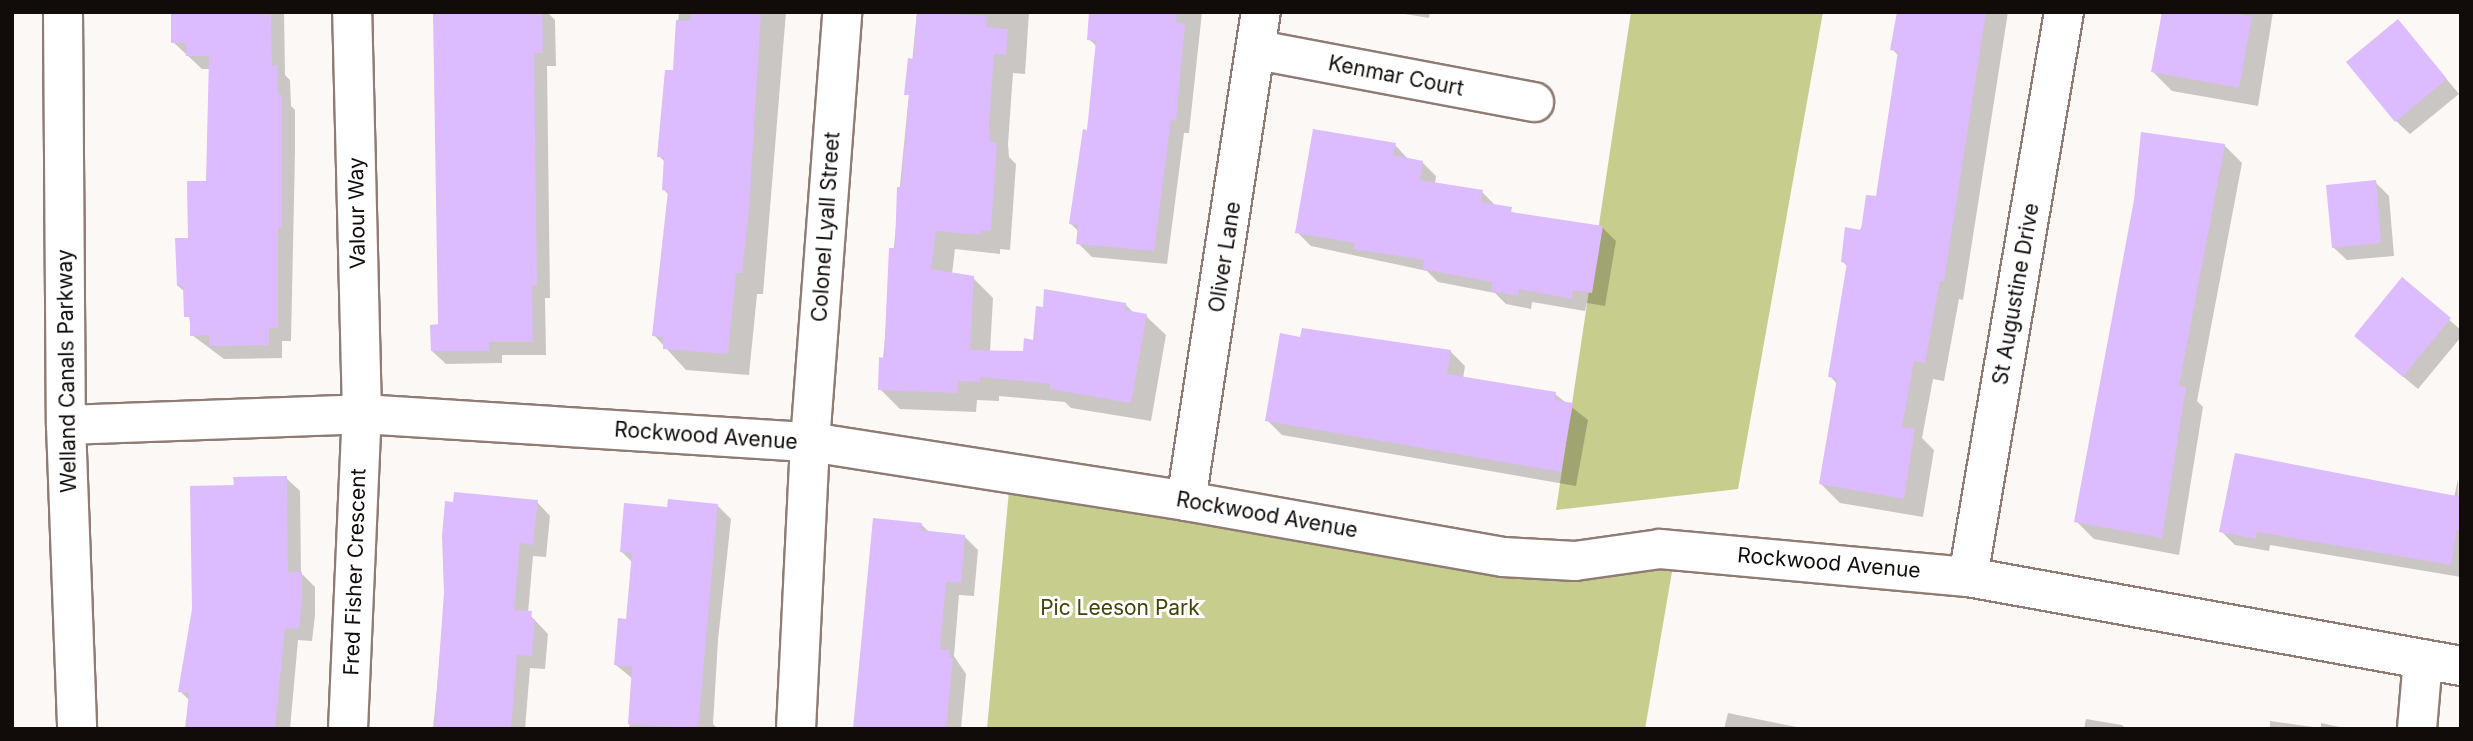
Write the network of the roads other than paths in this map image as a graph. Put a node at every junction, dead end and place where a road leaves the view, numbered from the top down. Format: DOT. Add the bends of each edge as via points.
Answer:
graph roads {
  1 [pos="63,12"];
  2 [pos="352,12"];
  3 [pos="842,12"];
  4 [pos="1261,12"];
  5 [pos="2064,12"];
  6 [pos="1258,50"];
  7 [pos="1534,102"];
  8 [pos="362,414"];
  9 [pos="66,425"];
  10 [pos="810,442"];
  11 [pos="1186,501"];
  12 [pos="1968,577"];
  13 [pos="2423,659"];
  14 [pos="2461,666"];
  15 [pos="76,729"];
  16 [pos="348,729"];
  17 [pos="796,729"];
  18 [pos="2417,729"];
  1 -- 9 [label="street, Welland Canals Parkway"];
  2 -- 8 [label="street, Valour Way"];
  3 -- 10 [label="street, Colonel Lyall Street"];
  4 -- 6 [label="street, Oliver Lane"];
  5 -- 12 [label="street, St Augustine Drive"];
  6 -- 7 [label="street, Kenmar Court"];
  6 -- 11 [label="street, Oliver Lane"];
  8 -- 9 [label="street, Rockwood Avenue"];
  8 -- 10 [label="street, Rockwood Avenue"];
  8 -- 16 [label="street, Fred Fisher Crescent"];
  9 -- 15 [label="street, Welland Canals Parkway"];
  10 -- 11 [label="street, Rockwood Avenue"];
  10 -- 17 [label="street"];
  11 -- 12 [label="street, Rockwood Avenue" via="1503,557 1576,561 1660,549"];
  12 -- 13 [label="street, Rockwood Avenue"];
  13 -- 14 [label="street, Rockwood Avenue"];
  13 -- 18 [label="street"];
}
